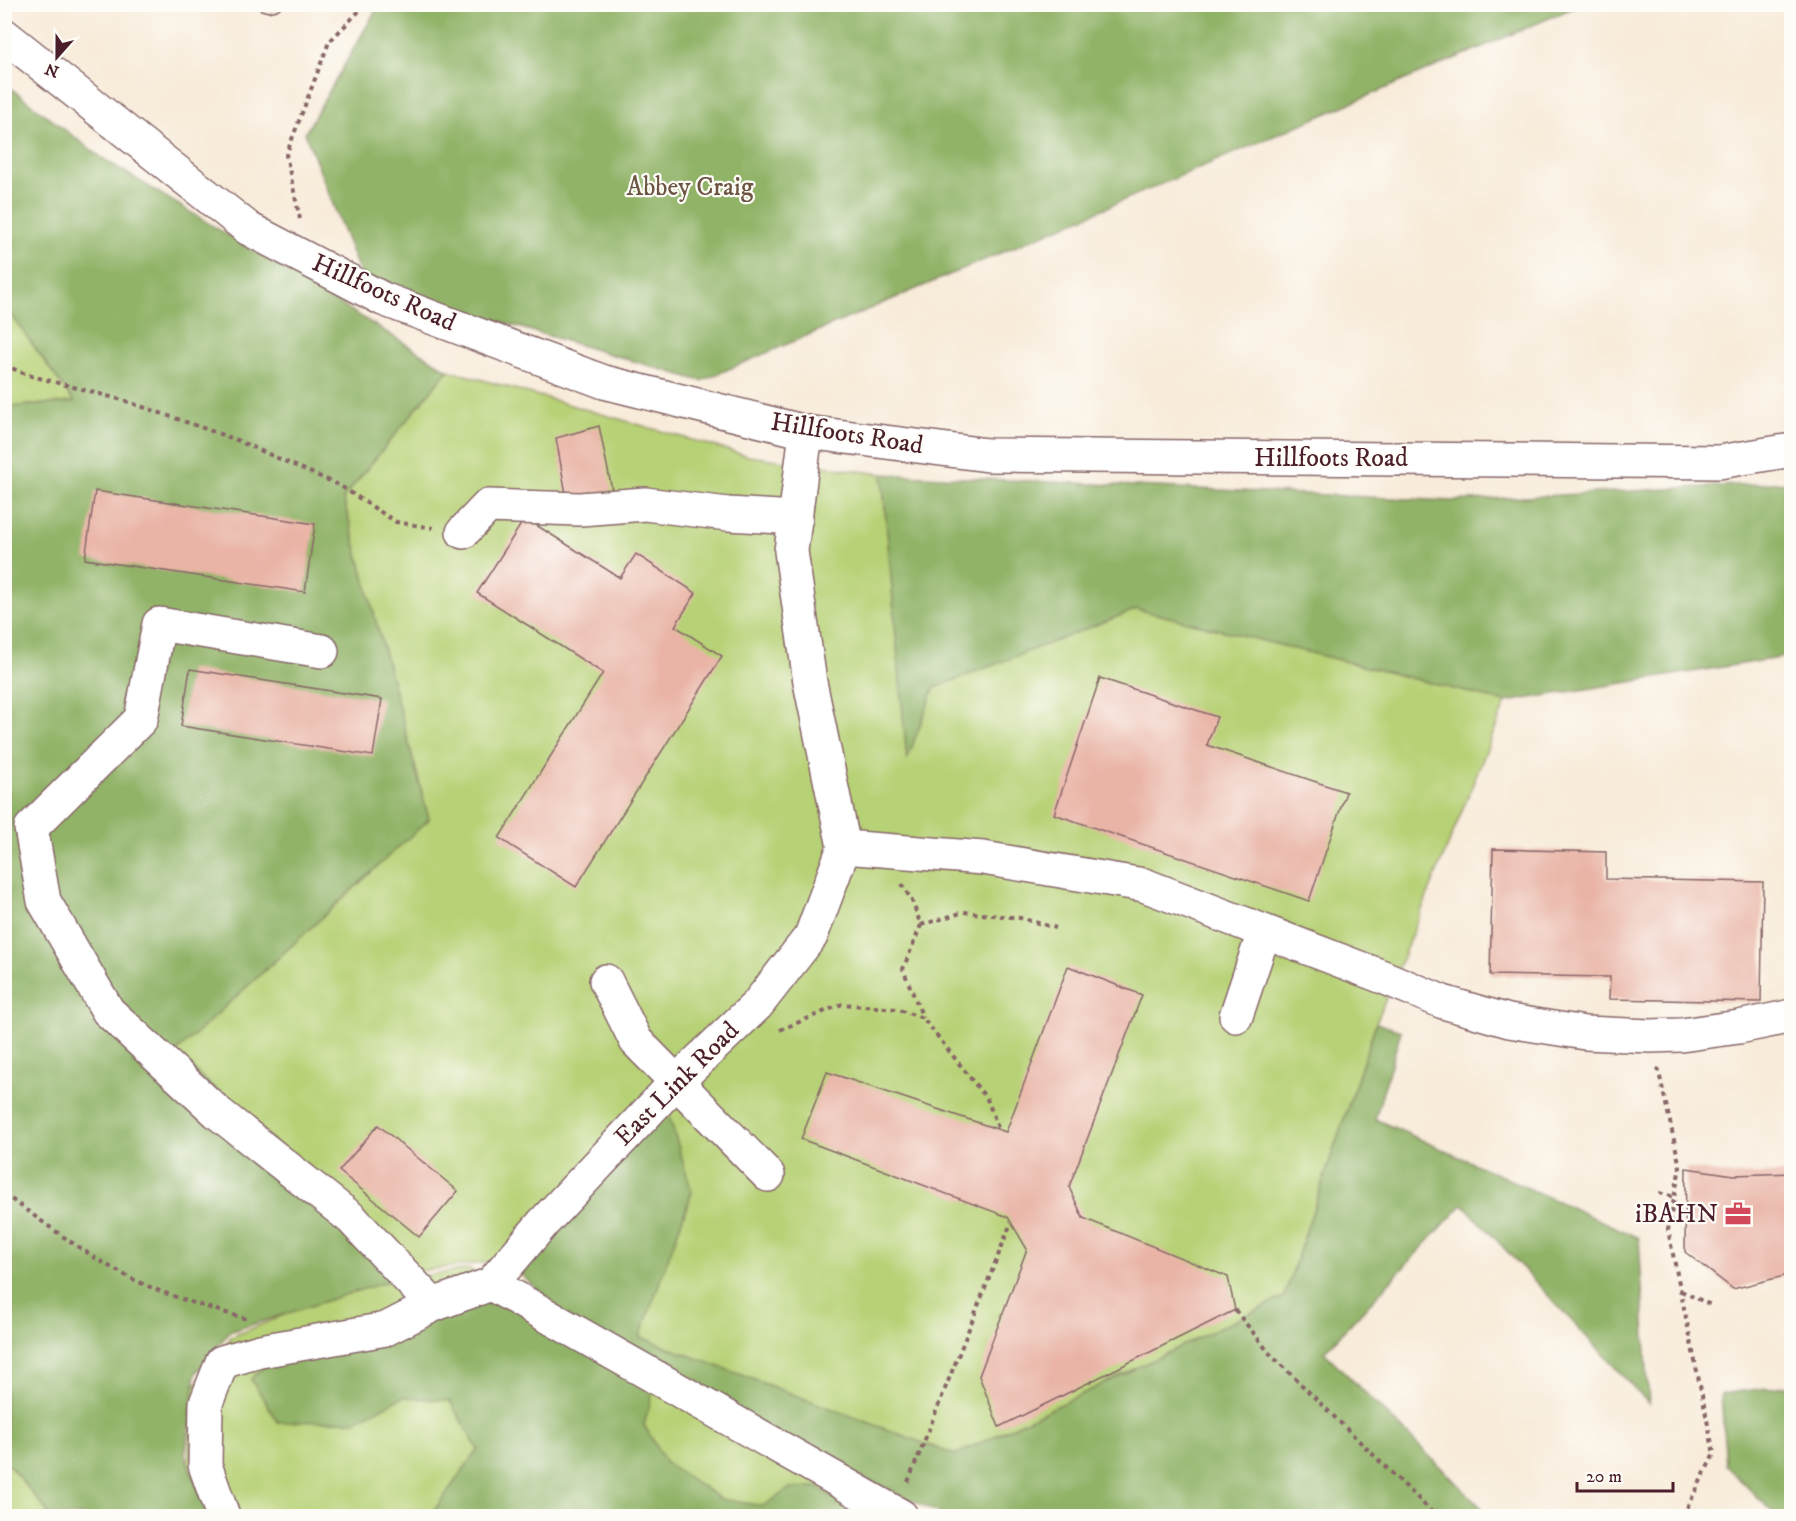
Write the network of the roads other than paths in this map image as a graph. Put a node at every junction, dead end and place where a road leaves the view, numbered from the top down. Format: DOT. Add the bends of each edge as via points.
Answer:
graph roads {
  1 [pos="4,35"];
  2 [pos="806,432"];
  3 [pos="1791,450"];
  4 [pos="796,518"];
  5 [pos="463,532"];
  6 [pos="322,651"];
  7 [pos="844,847"];
  8 [pos="1264,932"];
  9 [pos="606,981"];
  10 [pos="1236,1016"];
  11 [pos="1791,1016"];
  12 [pos="676,1082"];
  13 [pos="768,1175"];
  14 [pos="491,1284"];
  15 [pos="433,1305"];
  16 [pos="898,1515"];
  17 [pos="224,1516"];
  1 -- 2 [label="main road, Hillfoots Road" via="249,229 383,299 604,382"];
  2 -- 3 [label="main road, Hillfoots Road" via="988,455 1719,462"];
  2 -- 4 [label="main road"];
  4 -- 5 [label="main road" via="645,504 580,509 488,506"];
  4 -- 7 [label="main road" via="791,551 810,682"];
  6 -- 15 [label="main road" via="159,624 141,719 31,828 44,902 108,1011 217,1112 351,1218"];
  7 -- 8 [label="main road" via="983,858 1144,885"];
  7 -- 12 [label="main road, East Link Road" via="811,936 758,1005"];
  8 -- 10 [label="main road"];
  8 -- 11 [label="main road" via="1443,1002 1509,1021 1585,1033 1650,1036 1739,1027"];
  9 -- 12 [label="main road" via="636,1041"];
  12 -- 13 [label="main road"];
  12 -- 14 [label="main road, East Link Road"];
  14 -- 15 [label="main road, East Link Road"];
  14 -- 16 [label="main road"];
  15 -- 17 [label="main road, East Link Road" via="386,1329 260,1351 222,1362 206,1403 205,1465"];
}
